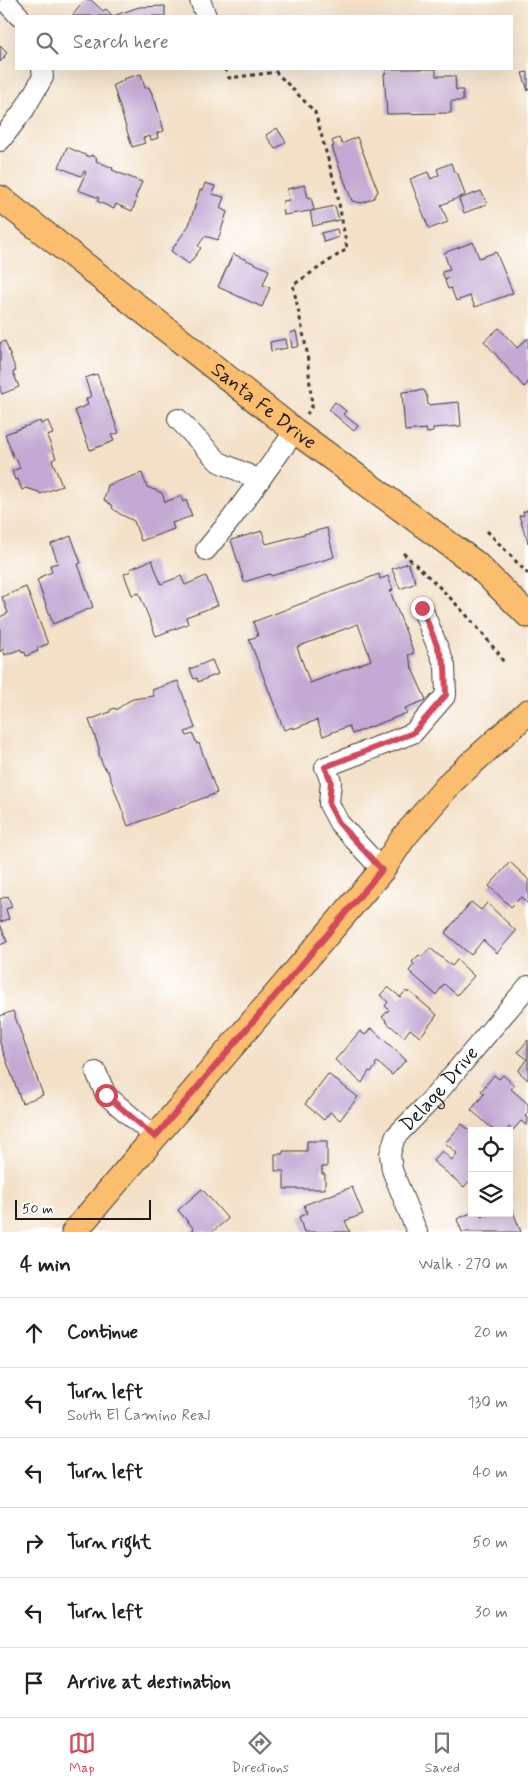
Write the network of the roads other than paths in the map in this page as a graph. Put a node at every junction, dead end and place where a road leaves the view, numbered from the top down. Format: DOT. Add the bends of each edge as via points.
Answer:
graph roads {
  1 [pos="200,0"];
  2 [pos="206,15"];
  3 [pos="42,70"];
  4 [pos="0,141"];
  5 [pos="0,198"];
  6 [pos="178,419"];
  7 [pos="295,431"];
  8 [pos="260,480"];
  9 [pos="206,550"];
  10 [pos="422,608"];
  11 [pos="528,615"];
  12 [pos="528,712"];
  13 [pos="382,870"];
  14 [pos="528,986"];
  15 [pos="96,1072"];
  16 [pos="155,1137"];
  17 [pos="84,1229"];
  18 [pos="417,1232"];
  1 -- 2 [label="street"];
  3 -- 4 [label="street" via="42,77 24,110"];
  5 -- 7 [label="main road, Santa Fe Drive"];
  6 -- 8 [label="street" via="219,462"];
  7 -- 8 [label="street"];
  7 -- 11 [label="main road, Santa Fe Drive" via="475,564"];
  8 -- 9 [label="street"];
  10 -- 13 [label="street" via="445,666 446,695 413,733 325,767 331,781 329,804 339,823"];
  12 -- 13 [label="main road" via="452,781 404,837"];
  13 -- 16 [label="main road"];
  14 -- 18 [label="street, Delage Drive" via="433,1098 395,1137 390,1154 392,1170"];
  15 -- 16 [label="street" via="106,1095"];
  16 -- 17 [label="main road"];
}
